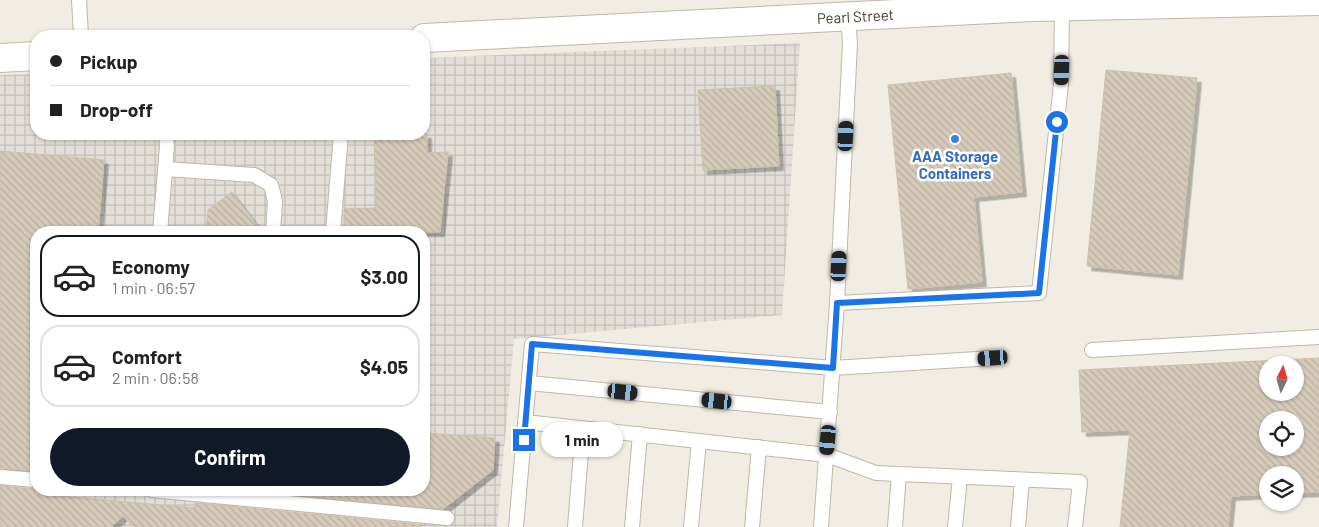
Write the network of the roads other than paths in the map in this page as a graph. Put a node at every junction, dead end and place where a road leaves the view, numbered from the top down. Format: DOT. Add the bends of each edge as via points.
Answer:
graph roads {
  1 [pos="80,0"];
  2 [pos="1319,1"];
  3 [pos="1062,6"];
  4 [pos="848,16"];
  5 [pos="81,30"];
  6 [pos="430,38"];
  7 [pos="30,56"];
  8 [pos="0,58"];
  9 [pos="166,140"];
  10 [pos="341,140"];
  11 [pos="165,169"];
  12 [pos="160,226"];
  13 [pos="274,226"];
  14 [pos="333,226"];
  15 [pos="837,303"];
  16 [pos="1319,337"];
  17 [pos="1092,350"];
  18 [pos="993,358"];
  19 [pos="833,368"];
  20 [pos="529,383"];
  21 [pos="830,412"];
  22 [pos="525,422"];
  23 [pos="583,428"];
  24 [pos="640,434"];
  25 [pos="699,441"];
  26 [pos="759,447"];
  27 [pos="827,455"];
  28 [pos="899,474"];
  29 [pos="0,477"];
  30 [pos="960,477"];
  31 [pos="30,480"];
  32 [pos="1022,480"];
  33 [pos="266,496"];
  34 [pos="447,518"];
  35 [pos="516,527"];
  36 [pos="575,527"];
  37 [pos="632,527"];
  38 [pos="691,527"];
  39 [pos="752,527"];
  40 [pos="821,527"];
  41 [pos="895,527"];
  42 [pos="955,527"];
  43 [pos="1018,527"];
  44 [pos="1075,527"];
  1 -- 5 [label="lane"];
  2 -- 3 [label="street, Pearl Street"];
  3 -- 4 [label="street, Pearl Street"];
  3 -- 15 [label="lane" via="1061,84 1039,293"];
  4 -- 6 [label="street, Pearl Street"];
  4 -- 15 [label="lane" via="850,44"];
  7 -- 8 [label="street"];
  9 -- 11 [label="lane"];
  10 -- 14 [label="lane"];
  11 -- 12 [label="lane"];
  11 -- 13 [label="lane" via="254,175 271,185 276,201"];
  15 -- 19 [label="lane"];
  16 -- 17 [label="lane"];
  18 -- 19 [label="lane"];
  19 -- 20 [label="lane" via="532,344"];
  19 -- 21 [label="lane"];
  20 -- 21 [label="lane"];
  20 -- 22 [label="lane"];
  21 -- 27 [label="lane"];
  22 -- 23 [label="lane"];
  22 -- 35 [label="lane"];
  23 -- 24 [label="lane"];
  23 -- 36 [label="lane"];
  24 -- 25 [label="lane"];
  24 -- 37 [label="lane"];
  25 -- 26 [label="lane"];
  25 -- 38 [label="lane"];
  26 -- 27 [label="lane"];
  26 -- 39 [label="lane"];
  27 -- 28 [label="lane" via="876,474"];
  27 -- 40 [label="lane"];
  28 -- 30 [label="lane"];
  28 -- 41 [label="lane"];
  29 -- 31 [label="lane"];
  30 -- 32 [label="lane"];
  30 -- 42 [label="lane"];
  32 -- 43 [label="lane"];
  32 -- 44 [label="lane" via="1080,482"];
  33 -- 34 [label="lane"];
}
